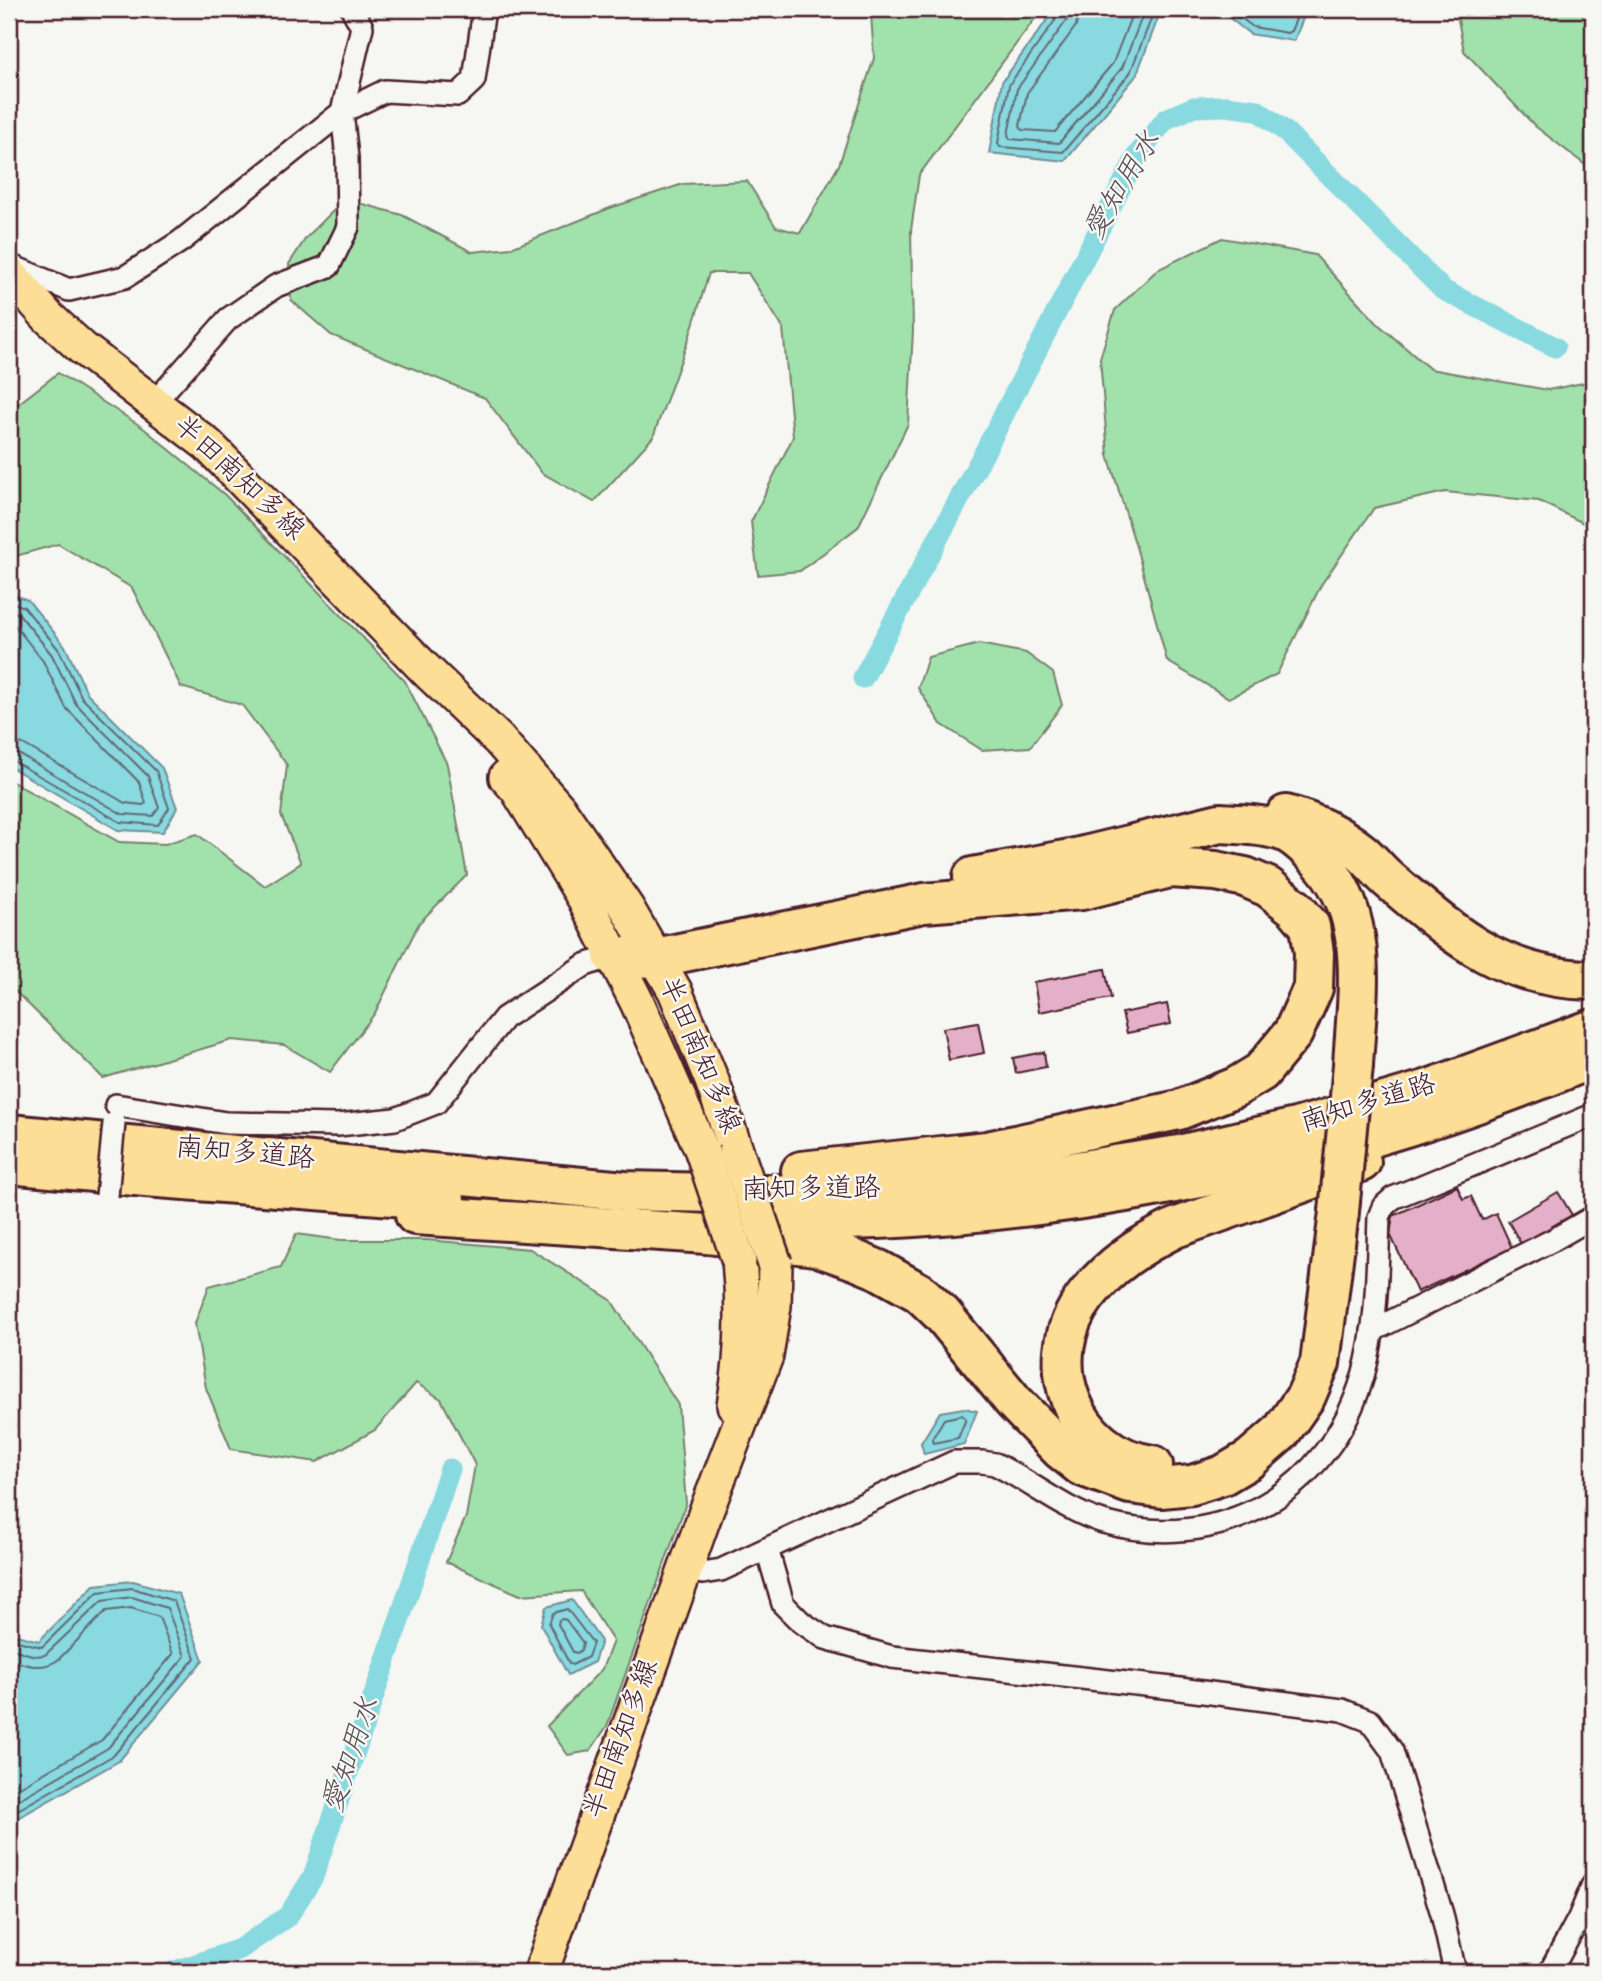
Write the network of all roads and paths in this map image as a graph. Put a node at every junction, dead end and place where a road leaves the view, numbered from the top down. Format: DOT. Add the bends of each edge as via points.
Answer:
graph roads {
  1 [pos="352,9"];
  2 [pos="484,9"];
  3 [pos="342,112"];
  4 [pos="9,265"];
  5 [pos="9,274"];
  6 [pos="153,404"];
  7 [pos="1167,852"];
  8 [pos="637,950"];
  9 [pos="1593,980"];
  10 [pos="1593,1029"];
  11 [pos="1580,1063"];
  12 [pos="1593,1115"];
  13 [pos="9,1134"];
  14 [pos="9,1164"];
  15 [pos="625,1191"];
  16 [pos="107,1196"];
  17 [pos="387,1196"];
  18 [pos="1332,1212"];
  19 [pos="1593,1217"];
  20 [pos="1372,1331"];
  21 [pos="707,1509"];
  22 [pos="767,1549"];
  23 [pos="686,1570"];
  24 [pos="1593,1884"];
  25 [pos="541,1972"];
  26 [pos="1455,1972"];
  27 [pos="1550,1972"];
  1 -- 3 [label="street" via="362,27"];
  2 -- 3 [label="street" via="474,80 458,95 385,91"];
  3 -- 4 [label="street" via="181,241 125,276 69,290"];
  3 -- 6 [label="street" via="348,227 329,266 276,286 228,319"];
  5 -- 6 [label="main road, 半田南知多線" via="82,348"];
  6 -- 8 [label="main road, 半田南知多線" via="208,445 425,669 450,713 517,789 584,898"];
  7 -- 8 [label="highway" via="1082,890 923,903"];
  7 -- 9 [label="highway" via="1219,808 1266,810 1300,819 1361,852 1467,943 1499,961 1544,976"];
  7 -- 15 [label="highway" via="1268,887 1296,908 1310,926 1313,988 1293,1033 1261,1072 1179,1110 987,1151 800,1171 649,1175"];
  7 -- 18 [label="highway" via="1239,852 1267,860 1311,886 1326,910 1345,981 1346,1065"];
  8 -- 16 [label="street, bridge" via="585,965 504,1017 436,1103 395,1119 338,1125 226,1123 115,1114"];
  8 -- 21 [label="main road, 半田南知多線, bridge" via="637,1002 702,1152 739,1261 743,1300 734,1402"];
  8 -- 21 [label="main road, 半田南知多線, bridge" via="675,992 775,1264 775,1306 766,1356"];
  10 -- 15 [label="highway, 南知多道路" via="1429,1089 1296,1128 1179,1155 1051,1175 921,1188 808,1195"];
  11 -- 17 [label="highway, 南知多道路" via="1366,1139 1185,1182 1056,1204 914,1218 785,1222"];
  11 -- 18 [label="highway" via="1551,1088 1426,1140 1175,1228 1127,1255 1086,1297 1070,1324 1063,1360 1076,1415 1094,1439 1115,1454 1168,1467 1226,1453 1264,1424 1290,1390 1309,1340"];
  12 -- 20 [label="street" via="1393,1198 1383,1207"];
  13 -- 15 [label="highway, 南知多道路"];
  14 -- 17 [label="highway, 南知多道路"];
  17 -- 18 [label="highway" via="410,1214 707,1234 816,1246 855,1260 920,1293 1014,1402 1081,1466 1129,1484 1161,1488 1223,1475 1250,1459 1282,1432 1306,1396 1320,1363"];
  19 -- 20 [label="street"];
  20 -- 22 [label="street" via="1354,1401 1326,1451 1279,1497 1231,1521 1160,1531 1115,1524 1066,1506 995,1464 954,1462"];
  21 -- 23 [label="main road, 半田南知多線"];
  22 -- 23 [label="street" via="722,1570"];
  22 -- 26 [label="street" via="783,1604 825,1638 892,1657 1342,1710 1370,1721 1392,1751 1442,1913"];
  23 -- 25 [label="main road, 半田南知多線"];
  24 -- 27 [label="street"];
}
